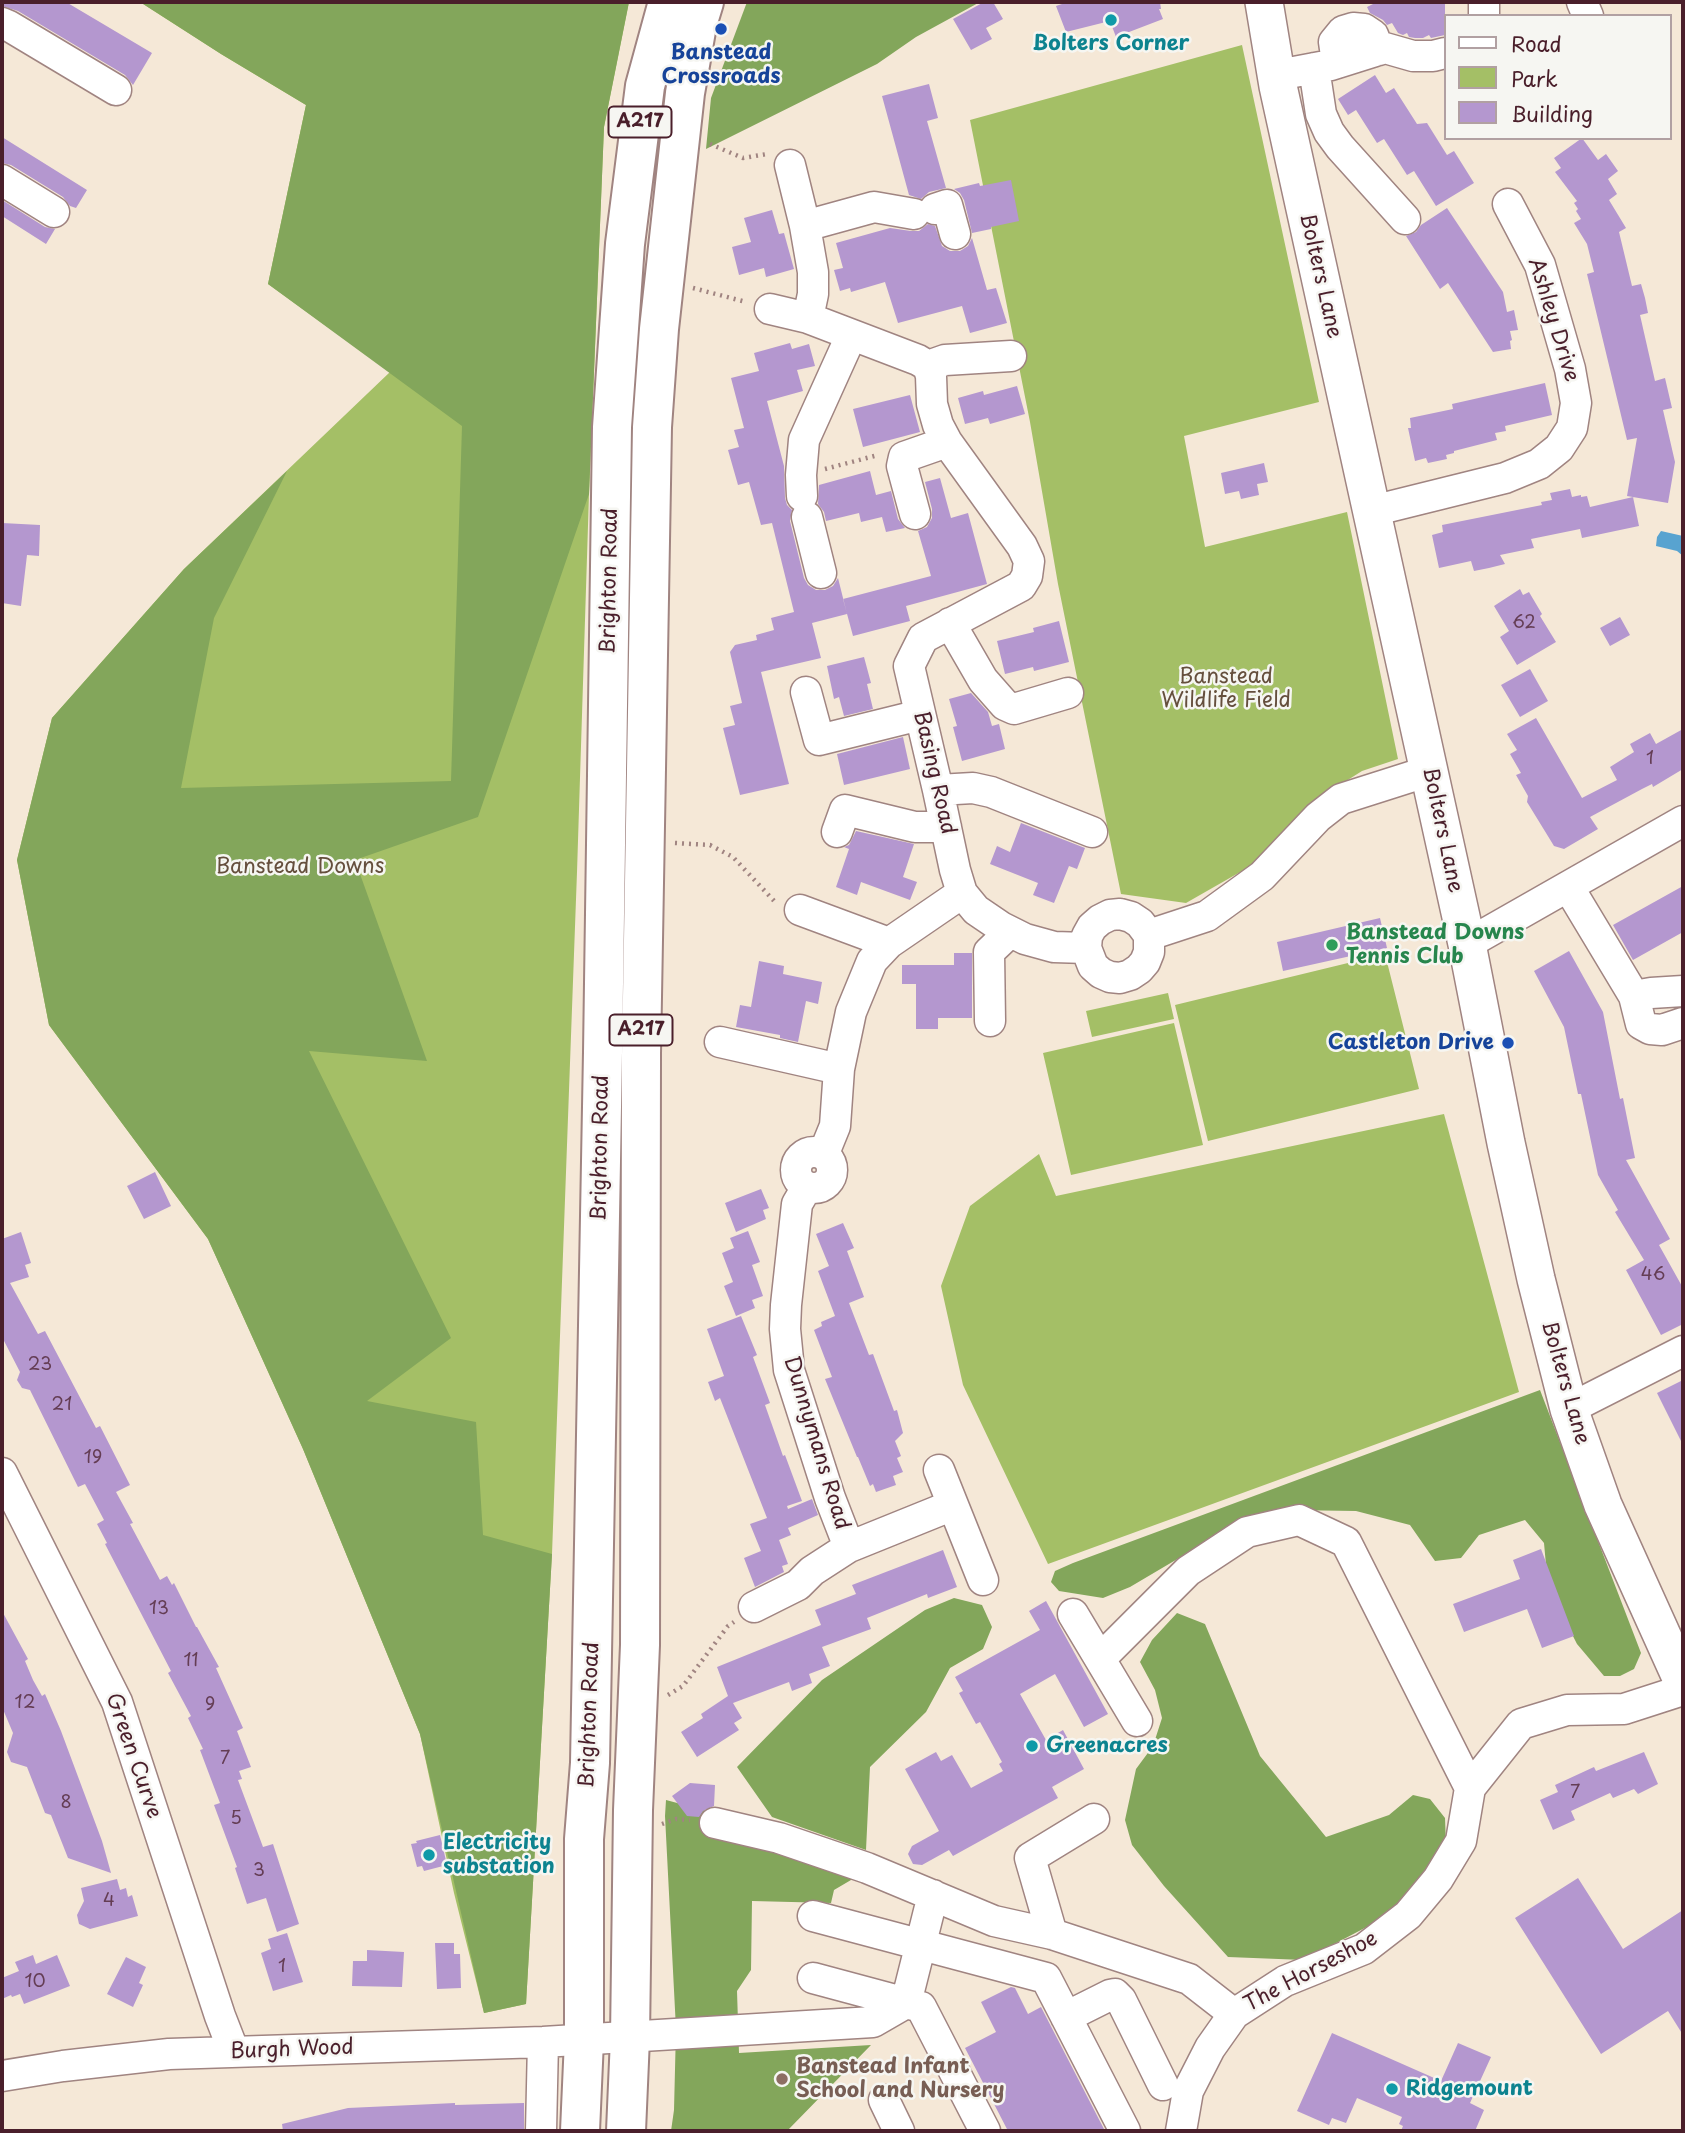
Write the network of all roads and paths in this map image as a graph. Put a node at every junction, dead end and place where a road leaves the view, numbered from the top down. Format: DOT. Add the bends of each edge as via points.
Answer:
graph roads {
  1 [pos="668,2"];
  2 [pos="704,2"];
  3 [pos="1264,2"];
  4 [pos="2,23"];
  5 [pos="1444,53"];
  6 [pos="1327,66"];
  7 [pos="1276,75"];
  8 [pos="116,90"];
  9 [pos="641,119"];
  10 [pos="694,133"];
  11 [pos="790,165"];
  12 [pos="2,180"];
  13 [pos="1508,204"];
  14 [pos="54,212"];
  15 [pos="1405,219"];
  16 [pos="805,226"];
  17 [pos="955,234"];
  18 [pos="687,287"];
  19 [pos="770,309"];
  20 [pos="808,318"];
  21 [pos="851,336"];
  22 [pos="1011,356"];
  23 [pos="928,366"];
  24 [pos="947,443"];
  25 [pos="904,457"];
  26 [pos="803,496"];
  27 [pos="1372,511"];
  28 [pos="915,514"];
  29 [pos="821,573"];
  30 [pos="950,623"];
  31 [pos="806,692"];
  32 [pos="1068,693"];
  33 [pos="920,715"];
  34 [pos="1429,771"];
  35 [pos="939,790"];
  36 [pos="1683,821"];
  37 [pos="946,827"];
  38 [pos="836,832"];
  39 [pos="1092,832"];
  40 [pos="664,842"];
  41 [pos="1569,888"];
  42 [pos="962,893"];
  43 [pos="800,910"];
  44 [pos="1010,932"];
  45 [pos="1149,935"];
  46 [pos="889,943"];
  47 [pos="1467,944"];
  48 [pos="1086,948"];
  49 [pos="1683,991"];
  50 [pos="1634,996"];
  51 [pos="990,1021"];
  52 [pos="1683,1023"];
  53 [pos="720,1042"];
  54 [pos="839,1069"];
  55 [pos="1683,1352"];
  56 [pos="1569,1409"];
  57 [pos="939,1469"];
  58 [pos="2,1473"];
  59 [pos="953,1504"];
  60 [pos="849,1547"];
  61 [pos="983,1580"];
  62 [pos="754,1607"];
  63 [pos="1073,1614"];
  64 [pos="1100,1659"];
  65 [pos="1683,1682"];
  66 [pos="1683,1690"];
  67 [pos="638,1720"];
  68 [pos="1137,1721"];
  69 [pos="1470,1788"];
  70 [pos="1094,1819"];
  71 [pos="715,1823"];
  72 [pos="658,1826"];
  73 [pos="933,1895"];
  74 [pos="813,1916"];
  75 [pos="1052,1934"];
  76 [pos="920,1944"];
  77 [pos="813,1978"];
  78 [pos="906,2003"];
  79 [pos="1234,2014"];
  80 [pos="1066,2017"];
  81 [pos="630,2038"];
  82 [pos="584,2040"];
  83 [pos="543,2042"];
  84 [pos="234,2052"];
  85 [pos="2,2076"];
  86 [pos="1163,2085"];
  87 [pos="884,2099"];
  88 [pos="541,2131"];
  89 [pos="580,2131"];
  90 [pos="626,2131"];
  91 [pos="899,2131"];
  92 [pos="985,2131"];
  93 [pos="1125,2131"];
  94 [pos="1181,2131"];
  1 -- 9 [label="highway, Brighton Road / A217" via="645,86"];
  2 -- 10 [label="highway, Brighton Road / A217" via="697,25"];
  3 -- 7 [label="main road, Bolters Lane"];
  4 -- 8 [label="street"];
  5 -- 6 [label="street" via="1413,56 1385,48"];
  6 -- 7 [label="street"];
  6 -- 15 [label="street" via="1321,114 1329,132"];
  7 -- 27 [label="main road, Bolters Lane"];
  9 -- 10 [label="highway"];
  9 -- 82 [label="highway, Brighton Road / A217" via="625,244 612,427"];
  10 -- 11 [label="path" via="743,158 778,153"];
  10 -- 67 [label="highway, Brighton Road / A217" via="659,329 652,427 641,1054"];
  11 -- 16 [label="street"];
  12 -- 14 [label="street"];
  13 -- 27 [label="street, Ashley Drive" via="1540,265 1570,369 1576,403 1572,428 1559,448 1539,464 1504,478"];
  16 -- 17 [label="street" via="874,207 925,211 947,205"];
  16 -- 20 [label="street" via="813,272"];
  18 -- 19 [label="path"];
  19 -- 20 [label="street"];
  20 -- 21 [label="street"];
  21 -- 23 [label="street"];
  21 -- 26 [label="street" via="804,440"];
  22 -- 23 [label="street" via="945,360"];
  23 -- 24 [label="street" via="932,404"];
  24 -- 25 [label="street"];
  24 -- 30 [label="street, Basing Road" via="1022,546 1028,561 1021,586"];
  25 -- 26 [label="path" via="894,451"];
  25 -- 28 [label="street" via="902,466"];
  26 -- 29 [label="street"];
  27 -- 34 [label="main road, Bolters Lane"];
  30 -- 32 [label="street" via="983,680 1005,705 1014,709"];
  30 -- 33 [label="street, Basing Road" via="923,638 909,666"];
  31 -- 33 [label="street" via="819,740"];
  33 -- 35 [label="street, Basing Road"];
  34 -- 45 [label="street" via="1341,799 1262,877 1207,916"];
  34 -- 47 [label="main road, Bolters Lane"];
  35 -- 37 [label="street, Basing Road"];
  35 -- 39 [label="street" via="991,792"];
  36 -- 41 [label="street"];
  37 -- 38 [label="street" via="915,827 845,810"];
  37 -- 42 [label="street, Basing Road"];
  40 -- 43 [label="path" via="710,845 733,857 777,904"];
  41 -- 47 [label="street"];
  41 -- 50 [label="street"];
  42 -- 44 [label="street" via="976,910"];
  42 -- 46 [label="street"];
  43 -- 46 [label="street"];
  44 -- 48 [label="street" via="1054,947"];
  44 -- 51 [label="street" via="989,952"];
  45 -- 48 [label="street" via="1131,917 1110,915 1092,927"];
  45 -- 48 [label="street" via="1145,962 1139,970 1120,978 1093,966"];
  46 -- 54 [label="street" via="872,961 861,984"];
  47 -- 56 [label="main road, Bolters Lane" via="1506,1143"];
  49 -- 50 [label="street"];
  50 -- 52 [label="street" via="1641,1024 1650,1030"];
  53 -- 54 [label="street"];
  54 -- 60 [label="street, Dunnymans Road" via="835,1126 824,1153 800,1159 796,1177 807,1187 797,1204 786,1343 789,1370"];
  55 -- 56 [label="street"];
  56 -- 65 [label="main road, Bolters Lane" via="1603,1505"];
  57 -- 59 [label="street"];
  58 -- 84 [label="street, Green Curve" via="117,1702"];
  59 -- 60 [label="street"];
  59 -- 61 [label="street"];
  60 -- 62 [label="street, Dunnymans Road" via="798,1585"];
  62 -- 67 [label="path" via="728,1626 684,1686"];
  63 -- 64 [label="street"];
  64 -- 68 [label="street"];
  64 -- 69 [label="street" via="1188,1571 1247,1532 1299,1520 1346,1542"];
  66 -- 69 [label="street, The Horseshoe" via="1624,1709 1567,1710 1521,1724"];
  67 -- 81 [label="highway, Brighton Road / A217"];
  69 -- 79 [label="street, The Horseshoe" via="1461,1841 1408,1915 1364,1949 1285,1981"];
  70 -- 75 [label="street" via="1030,1858"];
  71 -- 72 [label="path" via="676,1819"];
  71 -- 73 [label="street, The Horseshoe" via="779,1838"];
  73 -- 75 [label="street, The Horseshoe" via="994,1921"];
  73 -- 76 [label="street"];
  74 -- 76 [label="street"];
  75 -- 79 [label="street, The Horseshoe" via="1189,1979"];
  76 -- 78 [label="street"];
  76 -- 80 [label="street" via="1046,1978"];
  77 -- 78 [label="street"];
  78 -- 81 [label="street, Burgh Wood" via="873,2022"];
  78 -- 92 [label="street" via="920,2007"];
  79 -- 94 [label="street, The Horseshoe" via="1188,2091"];
  80 -- 86 [label="street" via="1115,1994"];
  80 -- 93 [label="street"];
  81 -- 82 [label="street, Burgh Wood"];
  81 -- 90 [label="highway, Brighton Road / A217"];
  82 -- 83 [label="street, Burgh Wood"];
  82 -- 89 [label="highway, Brighton Road / A217"];
  83 -- 84 [label="street, Burgh Wood"];
  83 -- 88 [label="street"];
  84 -- 85 [label="street, Burgh Wood" via="169,2054"];
  87 -- 91 [label="street"];
}
